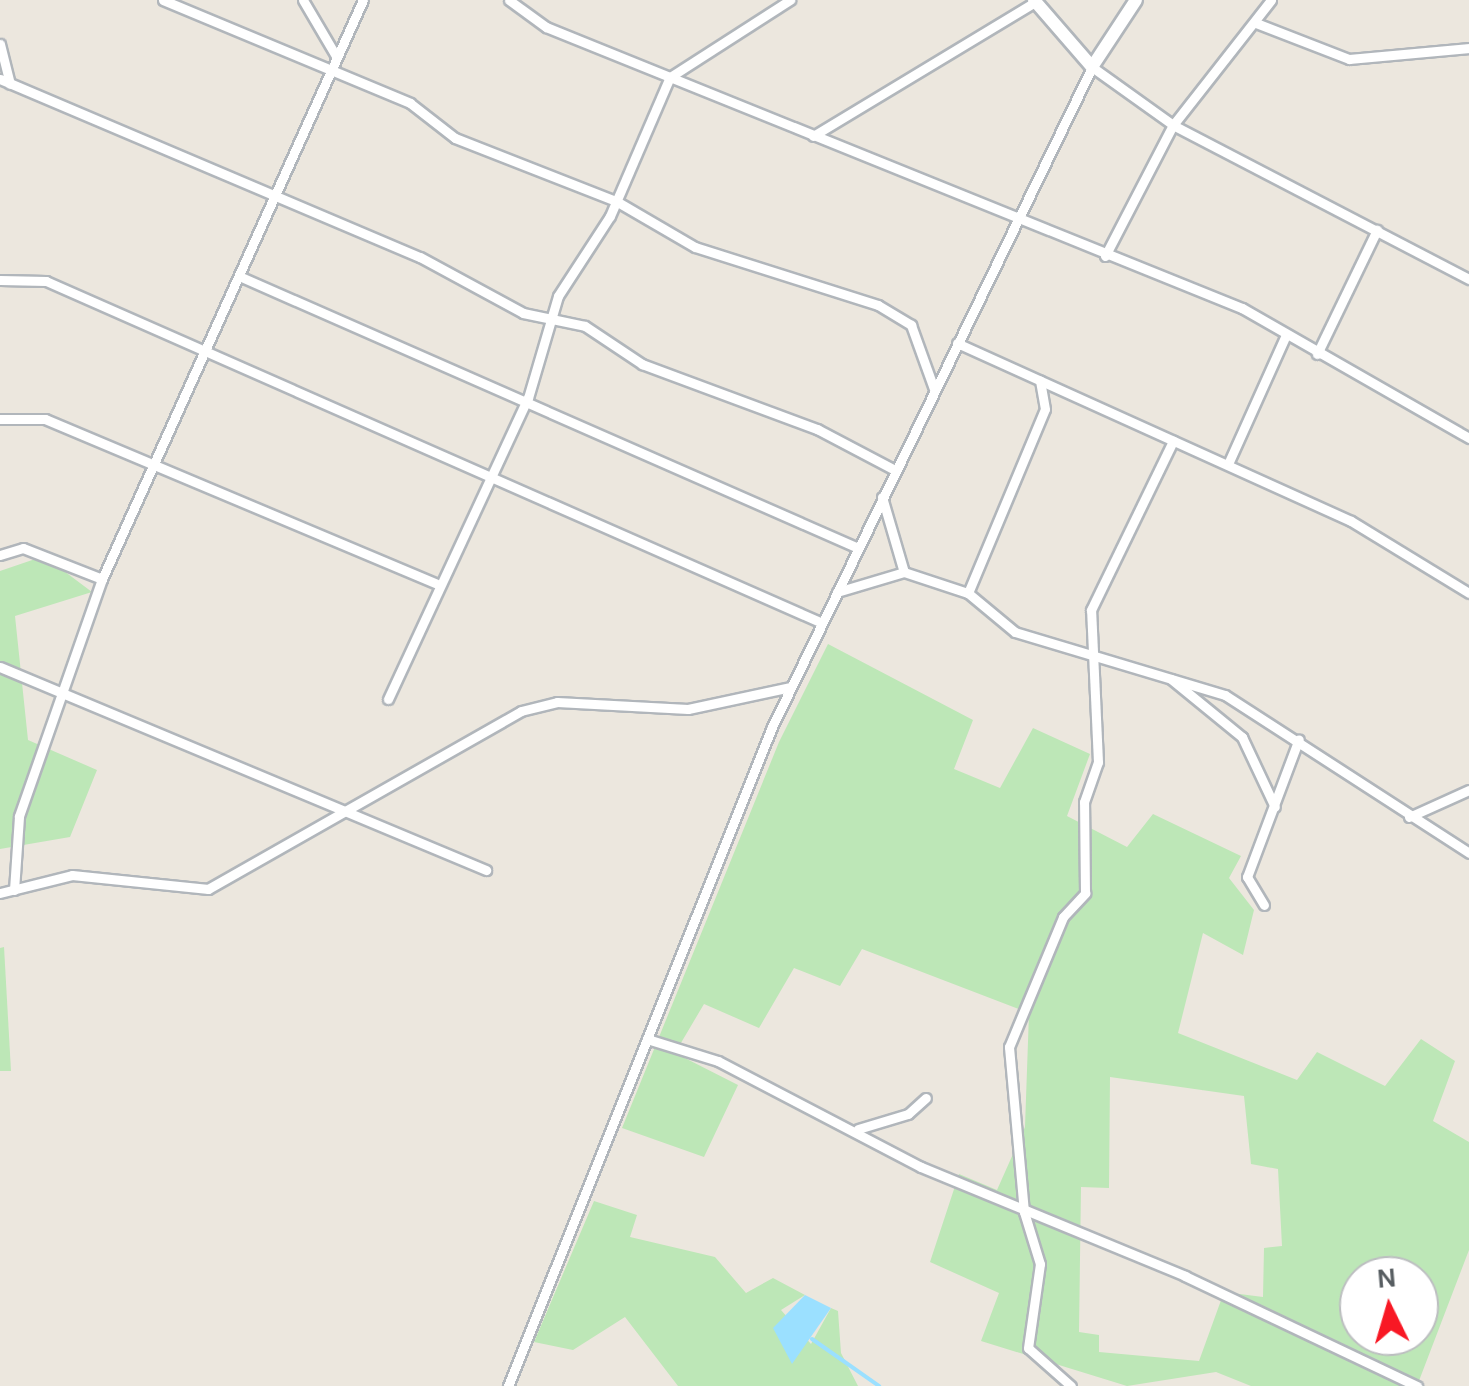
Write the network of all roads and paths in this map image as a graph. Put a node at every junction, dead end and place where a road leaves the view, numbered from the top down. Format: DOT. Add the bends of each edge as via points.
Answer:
graph roads {
  1 [pos="163,0"];
  2 [pos="303,0"];
  3 [pos="363,0"];
  4 [pos="509,0"];
  5 [pos="790,0"];
  6 [pos="1136,0"];
  7 [pos="1271,0"];
  8 [pos="1035,1"];
  9 [pos="1256,23"];
  10 [pos="0,44"];
  11 [pos="1469,48"];
  12 [pos="336,56"];
  13 [pos="1092,67"];
  14 [pos="328,72"];
  15 [pos="670,77"];
  16 [pos="5,82"];
  17 [pos="1173,125"];
  18 [pos="813,136"];
  19 [pos="278,195"];
  20 [pos="616,201"];
  21 [pos="1010,221"];
  22 [pos="1377,230"];
  23 [pos="1105,256"];
  24 [pos="239,276"];
  25 [pos="1469,279"];
  26 [pos="0,280"];
  27 [pos="550,322"];
  28 [pos="1286,337"];
  29 [pos="957,343"];
  30 [pos="200,353"];
  31 [pos="1317,354"];
  32 [pos="1040,380"];
  33 [pos="934,389"];
  34 [pos="528,398"];
  35 [pos="0,419"];
  36 [pos="1469,438"];
  37 [pos="1173,441"];
  38 [pos="1228,464"];
  39 [pos="152,468"];
  40 [pos="895,470"];
  41 [pos="486,478"];
  42 [pos="882,496"];
  43 [pos="858,548"];
  44 [pos="0,554"];
  45 [pos="904,572"];
  46 [pos="102,579"];
  47 [pos="436,584"];
  48 [pos="837,592"];
  49 [pos="968,593"];
  50 [pos="1469,593"];
  51 [pos="822,623"];
  52 [pos="1092,660"];
  53 [pos="0,667"];
  54 [pos="1169,677"];
  55 [pos="792,687"];
  56 [pos="59,688"];
  57 [pos="388,699"];
  58 [pos="1299,740"];
  59 [pos="1469,790"];
  60 [pos="342,808"];
  61 [pos="1276,809"];
  62 [pos="1409,818"];
  63 [pos="1469,853"];
  64 [pos="486,870"];
  65 [pos="14,890"];
  66 [pos="0,893"];
  67 [pos="1264,905"];
  68 [pos="647,1040"];
  69 [pos="926,1098"];
  70 [pos="858,1130"];
  71 [pos="1024,1212"];
  72 [pos="508,1386"];
  73 [pos="1071,1386"];
  74 [pos="1417,1386"];
  1 -- 14 [label="street"];
  2 -- 12 [label="street"];
  3 -- 12 [label="street"];
  4 -- 15 [label="street" via="546,28"];
  5 -- 15 [label="street"];
  6 -- 13 [label="street"];
  7 -- 9 [label="street"];
  8 -- 13 [label="street"];
  8 -- 18 [label="street"];
  9 -- 11 [label="street" via="1349,60"];
  9 -- 17 [label="street"];
  10 -- 16 [label="street"];
  12 -- 14 [label="street"];
  13 -- 17 [label="street"];
  13 -- 21 [label="street"];
  14 -- 19 [label="street"];
  14 -- 20 [label="street" via="410,103 455,138"];
  15 -- 18 [label="street"];
  15 -- 20 [label="street"];
  16 -- 19 [label="street"];
  17 -- 22 [label="street"];
  17 -- 23 [label="street"];
  18 -- 21 [label="street"];
  19 -- 24 [label="street"];
  19 -- 27 [label="street"];
  20 -- 27 [label="street"];
  20 -- 33 [label="street" via="695,247 912,325"];
  21 -- 23 [label="street"];
  21 -- 29 [label="street"];
  22 -- 25 [label="street"];
  22 -- 31 [label="street"];
  23 -- 28 [label="street" via="1242,308"];
  24 -- 30 [label="street"];
  24 -- 34 [label="street"];
  26 -- 30 [label="street" via="46,281"];
  27 -- 34 [label="street"];
  27 -- 40 [label="street" via="585,326 642,364 817,430"];
  28 -- 31 [label="street"];
  28 -- 38 [label="street"];
  29 -- 32 [label="street"];
  29 -- 33 [label="street"];
  30 -- 39 [label="street" via="174,435"];
  30 -- 41 [label="street"];
  31 -- 36 [label="street"];
  32 -- 37 [label="street"];
  32 -- 49 [label="street" via="1045,410"];
  33 -- 40 [label="street"];
  34 -- 41 [label="street"];
  34 -- 43 [label="street"];
  35 -- 39 [label="street" via="45,419"];
  37 -- 38 [label="street"];
  37 -- 52 [label="street" via="1092,610"];
  38 -- 50 [label="street" via="1351,521"];
  39 -- 46 [label="street"];
  39 -- 47 [label="street"];
  40 -- 42 [label="street"];
  41 -- 47 [label="street"];
  41 -- 51 [label="street"];
  42 -- 43 [label="street"];
  42 -- 45 [label="street"];
  43 -- 48 [label="street"];
  44 -- 46 [label="street" via="23,548"];
  45 -- 48 [label="street"];
  45 -- 49 [label="street"];
  46 -- 56 [label="street"];
  47 -- 57 [label="street"];
  48 -- 51 [label="street"];
  49 -- 52 [label="street" via="1015,632"];
  51 -- 55 [label="street"];
  52 -- 54 [label="street"];
  52 -- 71 [label="street" via="1098,762 1084,802 1085,893 1063,917 1009,1048"];
  53 -- 56 [label="street"];
  54 -- 58 [label="street" via="1225,695"];
  54 -- 61 [label="street" via="1242,737"];
  55 -- 60 [label="street" via="688,709 557,702 521,711"];
  55 -- 68 [label="street"];
  56 -- 60 [label="street"];
  56 -- 65 [label="street" via="19,816"];
  58 -- 61 [label="street"];
  58 -- 62 [label="street"];
  59 -- 62 [label="street"];
  60 -- 64 [label="street"];
  60 -- 65 [label="street" via="208,889 72,875"];
  61 -- 67 [label="street" via="1247,876"];
  62 -- 63 [label="street"];
  65 -- 66 [label="street"];
  68 -- 70 [label="street" via="718,1061"];
  68 -- 72 [label="street"];
  69 -- 70 [label="street" via="908,1114"];
  70 -- 71 [label="street"];
  71 -- 73 [label="street" via="1040,1264 1028,1348"];
  71 -- 74 [label="street"];
}
